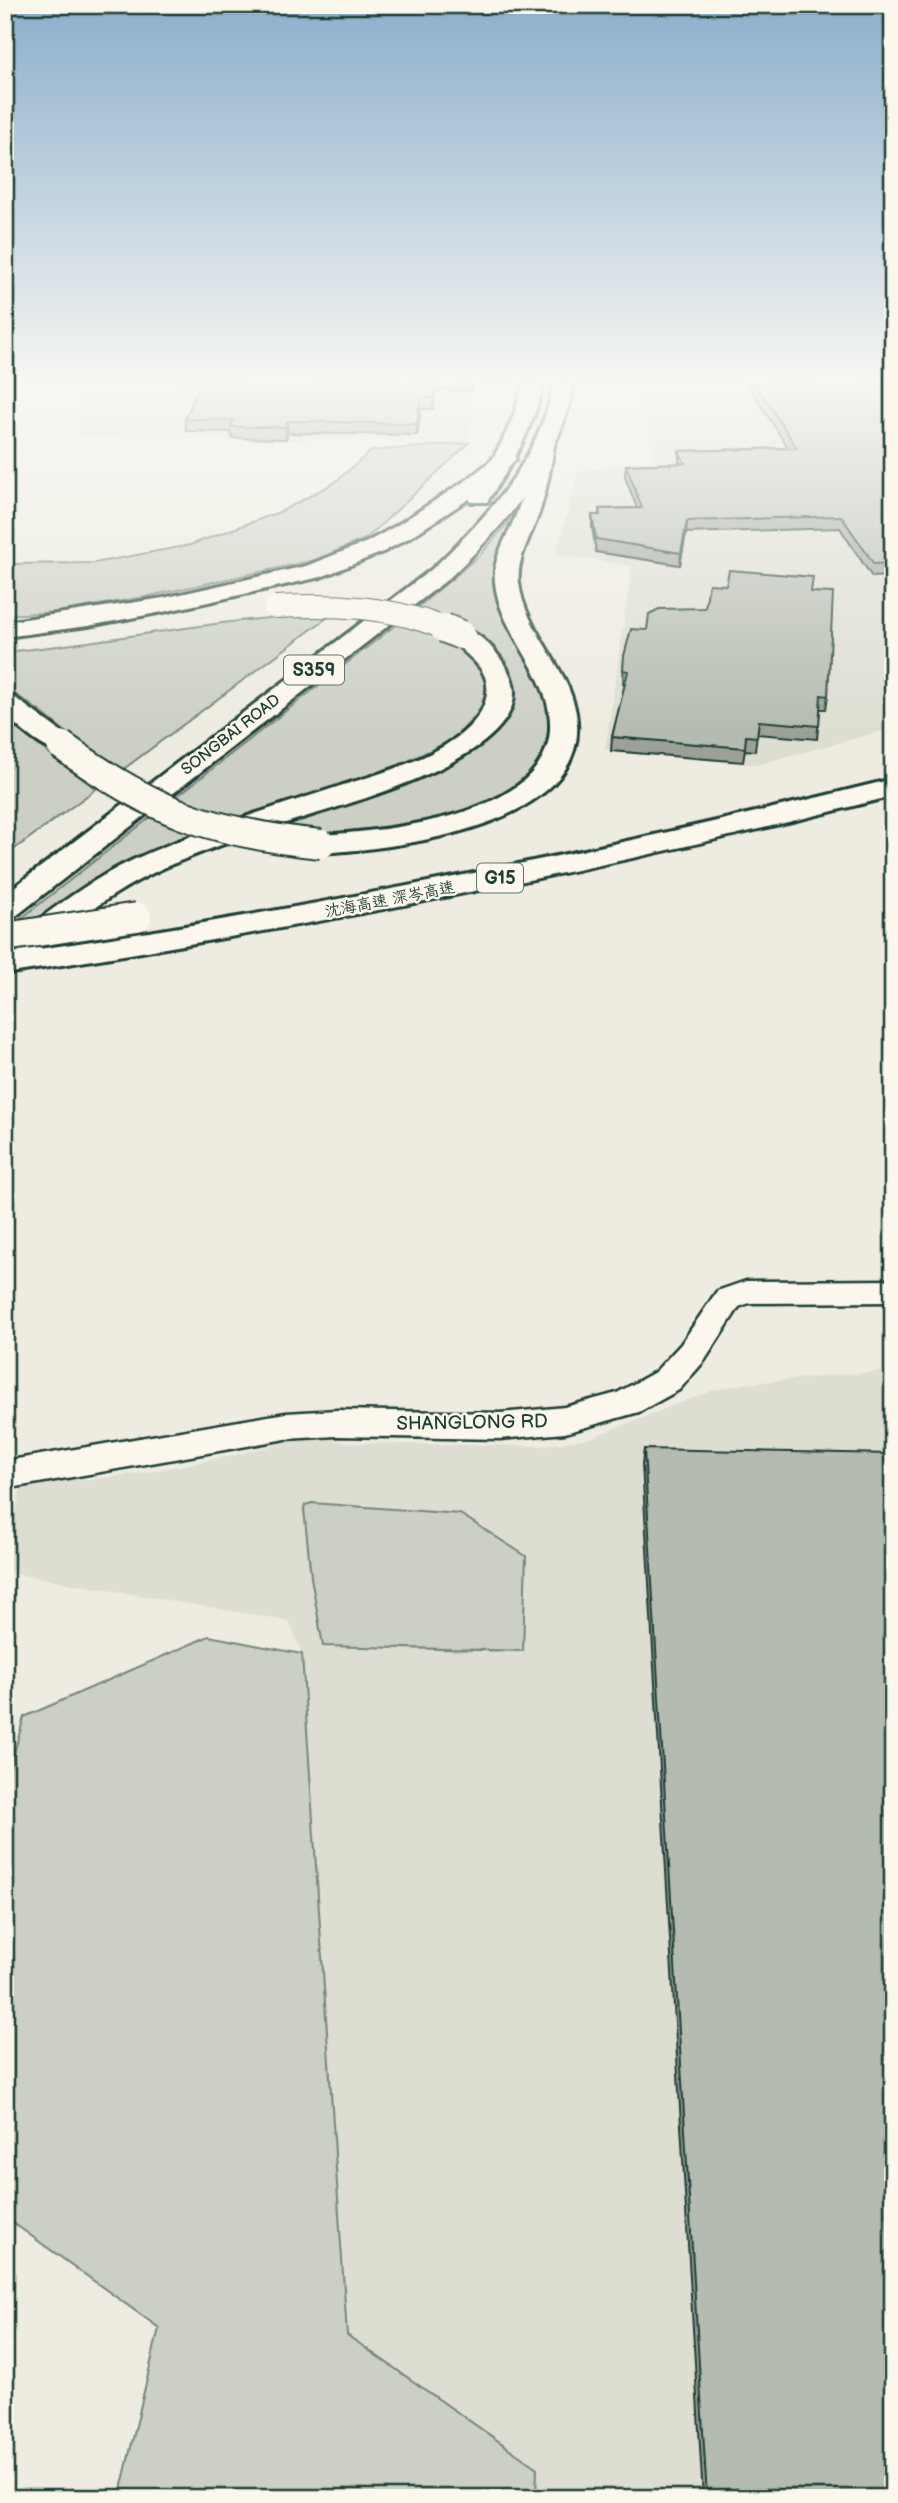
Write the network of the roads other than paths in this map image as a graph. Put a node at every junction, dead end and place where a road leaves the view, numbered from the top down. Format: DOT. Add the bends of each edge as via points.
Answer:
graph roads {
  1 [pos="452,500"];
  2 [pos="477,500"];
  3 [pos="507,500"];
  4 [pos="532,500"];
  5 [pos="453,528"];
  6 [pos="413,565"];
  7 [pos="5,630"];
  8 [pos="5,643"];
  9 [pos="5,703"];
  10 [pos="181,743"];
  11 [pos="893,762"];
  12 [pos="148,768"];
  13 [pos="893,787"];
  14 [pos="104,801"];
  15 [pos="5,909"];
  16 [pos="5,937"];
  17 [pos="92,960"];
  18 [pos="5,962"];
  19 [pos="5,985"];
  20 [pos="893,1291"];
  21 [pos="5,1475"];
  1 -- 7 [label="main road" via="375,547 313,572 151,608"];
  2 -- 5 [label="main road"];
  3 -- 15 [label="main road, SONGBAI ROAD / S359" via="440,574"];
  4 -- 9 [label="main road, bridge" via="509,559 507,582 558,696 564,734 547,774 499,809 398,839 321,844 241,834 173,815 112,783"];
  6 -- 10 [label="main road, SONGBAI ROAD / S359"];
  8 -- 18 [label="main road, bridge" via="275,607 377,609 422,618 461,635 488,656 499,673 501,692 497,710 483,728 445,755 146,865 85,900"];
  11 -- 16 [label="main road, 沈海高速 深岑高速 / G15, bridge" via="522,848 137,918"];
  12 -- 14 [label="main road"];
  13 -- 17 [label="main road, 沈海高速 深岑高速 / G15" via="586,860"];
  17 -- 18 [label="main road"];
  17 -- 19 [label="main road"];
  20 -- 21 [label="street, SHANGLONG RD" via="746,1292 728,1299 693,1352 667,1381 627,1403 565,1420 499,1426 286,1426"];
}
